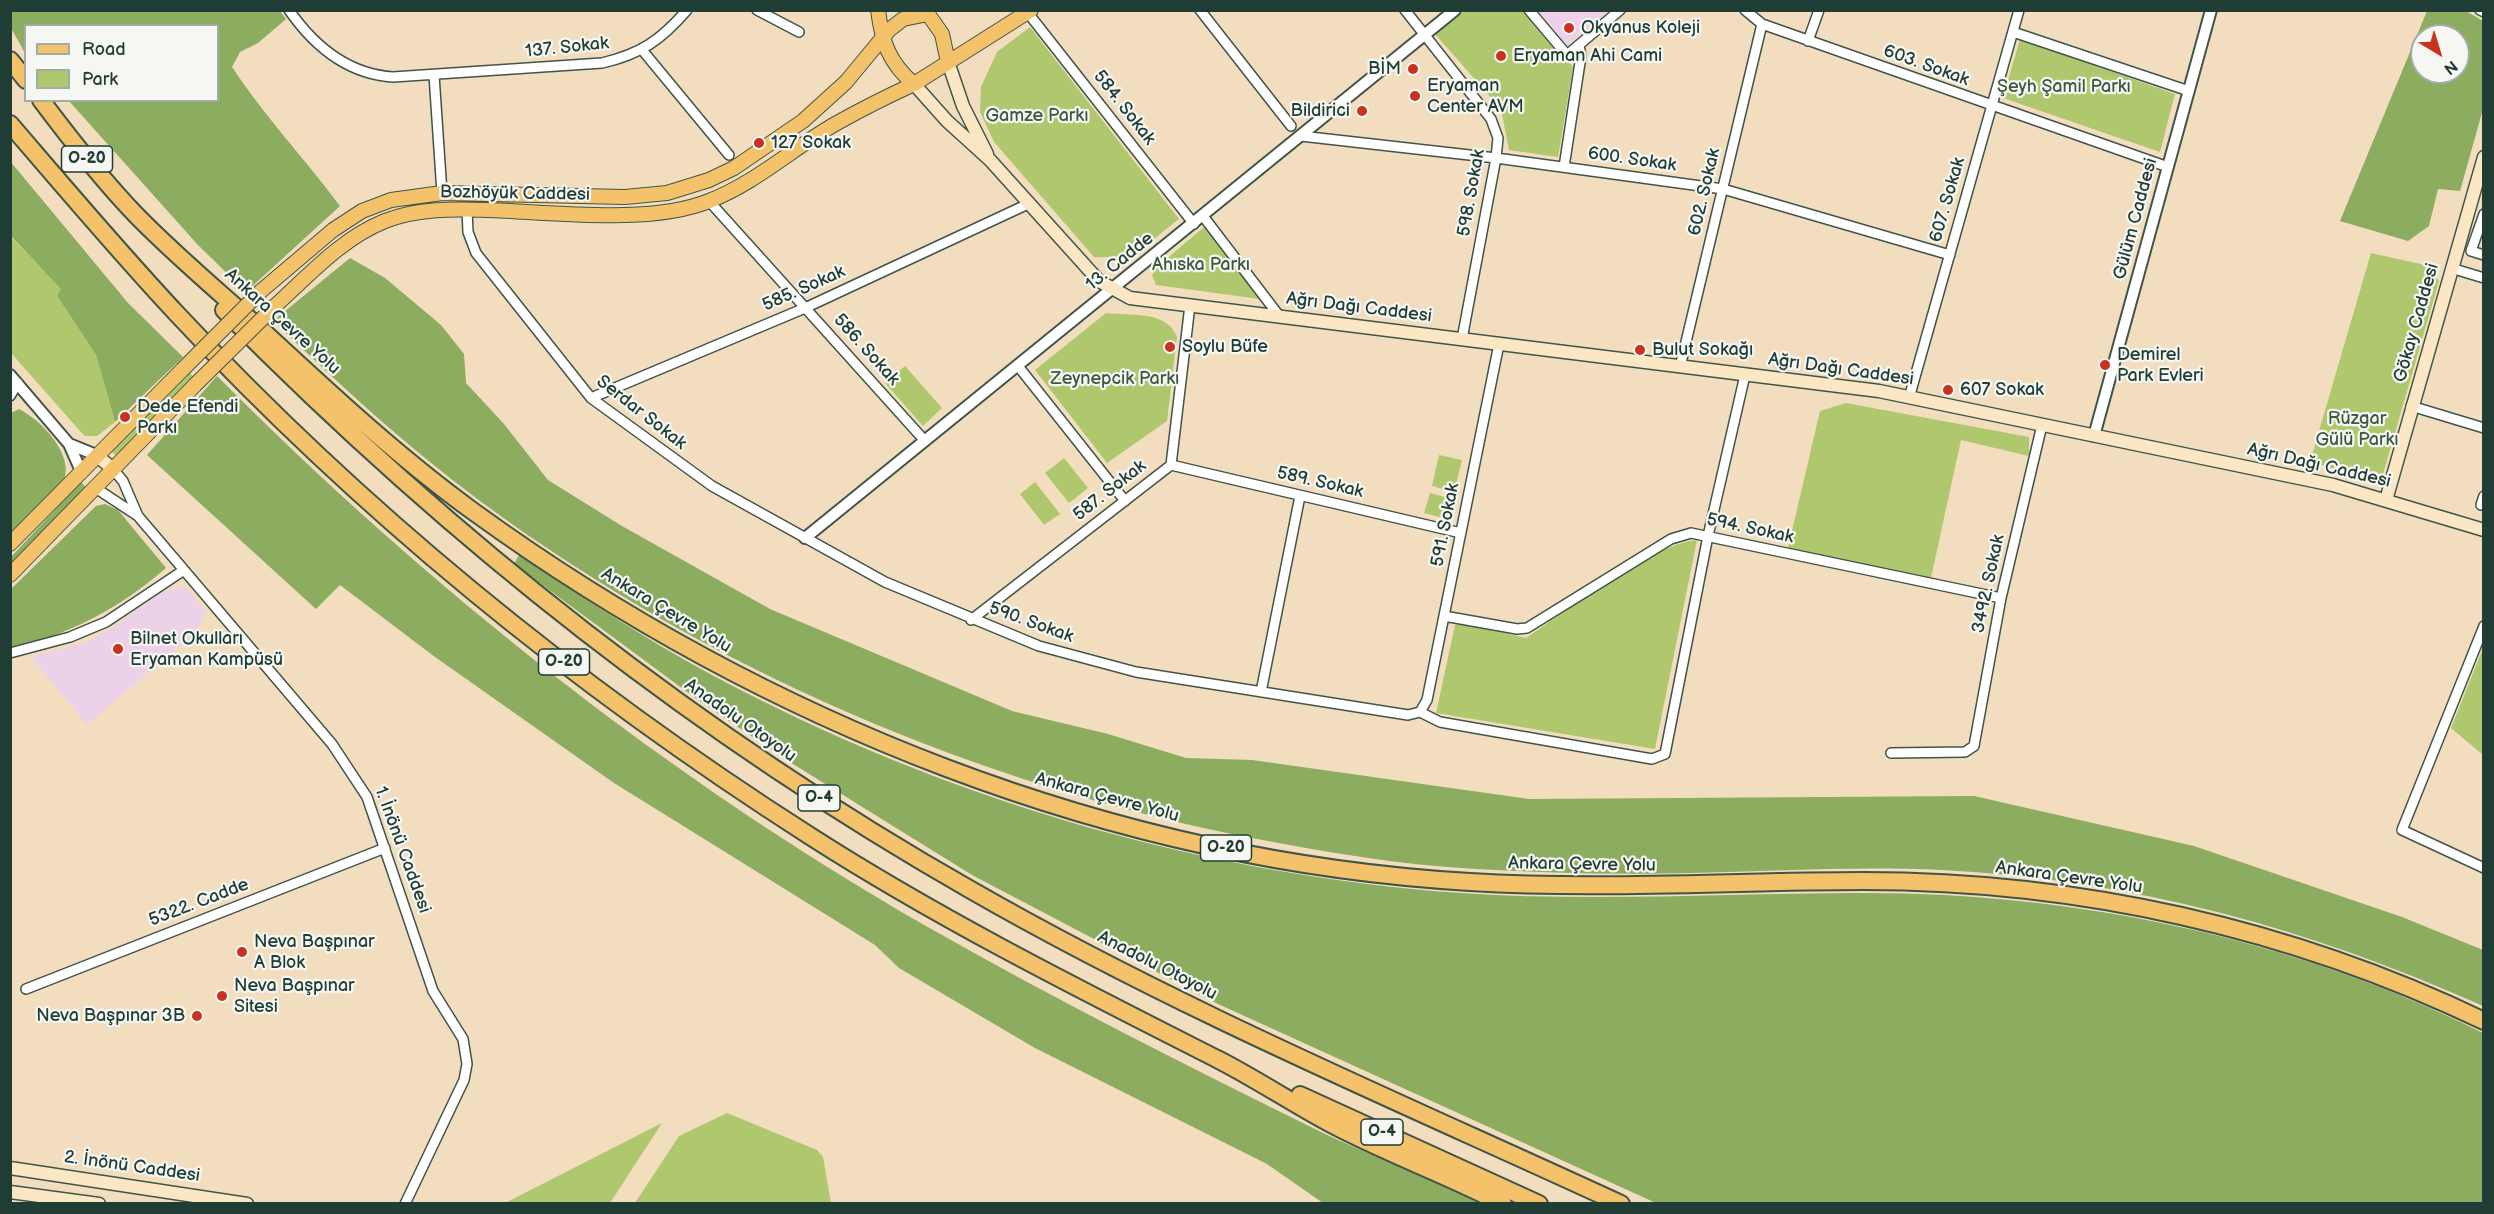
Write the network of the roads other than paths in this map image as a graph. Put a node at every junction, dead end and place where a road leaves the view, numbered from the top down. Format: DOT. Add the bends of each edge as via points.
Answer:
graph roads {
  1 [pos="289,10"];
  2 [pos="687,10"];
  3 [pos="757,10"];
  4 [pos="878,10"];
  5 [pos="1200,10"];
  6 [pos="1406,10"];
  7 [pos="1455,10"];
  8 [pos="1529,10"];
  9 [pos="1620,10"];
  10 [pos="1745,10"];
  11 [pos="1819,10"];
  12 [pos="2019,10"];
  13 [pos="2211,10"];
  14 [pos="929,12"];
  15 [pos="1029,12"];
  16 [pos="1762,24"];
  17 [pos="799,32"];
  18 [pos="2013,32"];
  19 [pos="1425,35"];
  20 [pos="882,40"];
  21 [pos="1808,41"];
  22 [pos="1579,45"];
  23 [pos="643,51"];
  24 [pos="10,60"];
  25 [pos="948,62"];
  26 [pos="434,75"];
  27 [pos="24,78"];
  28 [pos="914,84"];
  29 [pos="2189,91"];
  30 [pos="43,102"];
  31 [pos="1992,107"];
  32 [pos="10,124"];
  33 [pos="1291,126"];
  34 [pos="1301,136"];
  35 [pos="729,155"];
  36 [pos="2484,157"];
  37 [pos="1496,158"];
  38 [pos="990,160"];
  39 [pos="1564,167"];
  40 [pos="2168,167"];
  41 [pos="1723,189"];
  42 [pos="442,193"];
  43 [pos="709,201"];
  44 [pos="1028,204"];
  45 [pos="467,209"];
  46 [pos="2484,214"];
  47 [pos="136,215"];
  48 [pos="1203,216"];
  49 [pos="1194,224"];
  50 [pos="1950,255"];
  51 [pos="2484,255"];
  52 [pos="2451,268"];
  53 [pos="2484,278"];
  54 [pos="1113,291"];
  55 [pos="1190,305"];
  56 [pos="805,308"];
  57 [pos="1280,316"];
  58 [pos="1462,339"];
  59 [pos="1499,344"];
  60 [pos="1018,366"];
  61 [pos="1680,366"];
  62 [pos="1745,375"];
  63 [pos="14,379"];
  64 [pos="10,396"];
  65 [pos="591,398"];
  66 [pos="1909,398"];
  67 [pos="2411,406"];
  68 [pos="2042,425"];
  69 [pos="2484,428"];
  70 [pos="2094,436"];
  71 [pos="926,441"];
  72 [pos="69,444"];
  73 [pos="96,455"];
  74 [pos="1171,465"];
  75 [pos="112,468"];
  76 [pos="81,471"];
  77 [pos="94,487"];
  78 [pos="1300,496"];
  79 [pos="2386,500"];
  80 [pos="1125,501"];
  81 [pos="138,516"];
  82 [pos="2484,530"];
  83 [pos="1461,533"];
  84 [pos="1708,536"];
  85 [pos="806,538"];
  86 [pos="10,544"];
  87 [pos="184,570"];
  88 [pos="10,575"];
  89 [pos="2001,598"];
  90 [pos="1444,616"];
  91 [pos="971,620"];
  92 [pos="2484,626"];
  93 [pos="10,652"];
  94 [pos="1261,692"];
  95 [pos="1420,711"];
  96 [pos="1891,753"];
  97 [pos="385,848"];
  98 [pos="2484,868"];
  99 [pos="26,989"];
  100 [pos="2484,1021"];
  101 [pos="1225,1063"];
  102 [pos="10,1168"];
  103 [pos="10,1192"];
  104 [pos="99,1203"];
  105 [pos="247,1203"];
  106 [pos="405,1203"];
  107 [pos="1503,1203"];
  108 [pos="1539,1203"];
  109 [pos="1621,1203"];
  1 -- 26 [label="street, 137. Sokak" via="323,49 356,70 386,77"];
  2 -- 23 [label="street, 137. Sokak"];
  3 -- 17 [label="street"];
  4 -- 20 [label="main road"];
  5 -- 33 [label="street"];
  6 -- 19 [label="street, 598. Sokak"];
  7 -- 19 [label="street, 13. Cadde"];
  8 -- 22 [label="street" via="1567,55"];
  9 -- 22 [label="street"];
  10 -- 16 [label="street, 603. Sokak"];
  11 -- 21 [label="street"];
  12 -- 18 [label="street, 607. Sokak"];
  13 -- 29 [label="street, Gülüm Caddesi"];
  14 -- 20 [label="main road" via="903,18"];
  14 -- 25 [label="main road" via="942,34"];
  15 -- 25 [label="main road"];
  15 -- 49 [label="street, 584. Sokak"];
  16 -- 21 [label="street, 603. Sokak"];
  16 -- 41 [label="street, 602. Sokak"];
  18 -- 29 [label="street"];
  18 -- 31 [label="street, 607. Sokak"];
  19 -- 34 [label="street, 13. Cadde"];
  19 -- 37 [label="street, 598. Sokak" via="1491,119 1498,138"];
  20 -- 28 [label="main road" via="894,64"];
  20 -- 42 [label="main road, Bozhöyük Caddesi" via="846,82 803,121 734,168 688,187 625,197"];
  21 -- 31 [label="street, 603. Sokak"];
  22 -- 39 [label="street" via="1581,56"];
  23 -- 26 [label="street, 137. Sokak" via="602,63"];
  23 -- 35 [label="street"];
  24 -- 27 [label="highway"];
  25 -- 28 [label="main road"];
  25 -- 38 [label="main road, Ağrı Dağı Caddesi" via="963,106"];
  26 -- 42 [label="street"];
  28 -- 38 [label="main road, Ağrı Dağı Caddesi"];
  28 -- 43 [label="main road, Bozhöyük Caddesi" via="837,123"];
  29 -- 40 [label="street, Gülüm Caddesi"];
  30 -- 47 [label="highway, Ankara Çevre Yolu / O-20"];
  31 -- 40 [label="street, 603. Sokak"];
  31 -- 50 [label="street, 607. Sokak"];
  32 -- 101 [label="highway, O-20" via="112,243 244,381 389,518 541,644 663,736 856,865 1018,957"];
  34 -- 37 [label="street, 600. Sokak"];
  34 -- 48 [label="street, 13. Cadde"];
  36 -- 52 [label="main road, Gökay Caddesi"];
  37 -- 39 [label="street, 600. Sokak"];
  37 -- 58 [label="street, 598. Sokak"];
  38 -- 44 [label="main road, Ağrı Dağı Caddesi"];
  39 -- 41 [label="street, 600. Sokak"];
  40 -- 70 [label="street, Gülüm Caddesi"];
  41 -- 50 [label="street, 600. Sokak"];
  41 -- 61 [label="street, 602. Sokak"];
  42 -- 73 [label="main road, Bozhöyük Caddesi, bridge" via="405,197 363,211 333,230 261,291"];
  43 -- 45 [label="main road, Bozhöyük Caddesi" via="634,214"];
  43 -- 56 [label="street, 586. Sokak"];
  44 -- 54 [label="main road, Ağrı Dağı Caddesi" via="1099,281"];
  44 -- 56 [label="street, 585. Sokak"];
  45 -- 65 [label="street, Serdar Sokak" via="468,232 476,253"];
  45 -- 75 [label="main road, Bozhöyük Caddesi, bridge" via="415,213 386,220 341,247 275,306"];
  46 -- 51 [label="street" via="2471,250"];
  47 -- 100 [label="highway, Ankara Çevre Yolu / O-20" via="420,470 566,574 719,666 777,696 872,740 1026,797 1228,849 1365,872 1464,882 1566,886 1866,881 1993,887 2102,900 2235,928 2296,946 2411,988"];
  47 -- 109 [label="highway, Anadolu Otoyolu / O-4" via="281,368 412,490 618,658 787,777 968,889 1183,1002"];
  48 -- 49 [label="street, 13. Cadde"];
  48 -- 57 [label="street"];
  49 -- 54 [label="street, 13. Cadde"];
  50 -- 66 [label="street, 607. Sokak"];
  52 -- 53 [label="street"];
  52 -- 67 [label="main road, Gökay Caddesi"];
  54 -- 55 [label="main road, Ağrı Dağı Caddesi" via="1130,298"];
  54 -- 60 [label="street, 13. Cadde"];
  55 -- 57 [label="main road, Ağrı Dağı Caddesi"];
  55 -- 74 [label="street, 587. Sokak"];
  56 -- 65 [label="street, 585. Sokak"];
  56 -- 71 [label="street, 586. Sokak"];
  57 -- 58 [label="main road, Ağrı Dağı Caddesi"];
  58 -- 59 [label="main road, Ağrı Dağı Caddesi"];
  59 -- 61 [label="main road, Ağrı Dağı Caddesi"];
  59 -- 83 [label="street, 591. Sokak"];
  60 -- 71 [label="street, 13. Cadde"];
  60 -- 80 [label="street"];
  61 -- 62 [label="main road, Ağrı Dağı Caddesi"];
  62 -- 66 [label="main road, Ağrı Dağı Caddesi"];
  62 -- 84 [label="street"];
  63 -- 64 [label="street"];
  63 -- 72 [label="street"];
  65 -- 85 [label="street, Serdar Sokak" via="711,486"];
  66 -- 68 [label="main road, Ağrı Dağı Caddesi"];
  67 -- 69 [label="street"];
  67 -- 79 [label="main road, Gökay Caddesi"];
  68 -- 70 [label="main road, Ağrı Dağı Caddesi"];
  68 -- 89 [label="street, 3492. Sokak"];
  70 -- 79 [label="main road, Ağrı Dağı Caddesi" via="2333,484"];
  71 -- 85 [label="street, 13. Cadde"];
  72 -- 73 [label="street"];
  72 -- 76 [label="street"];
  73 -- 75 [label="main road"];
  73 -- 76 [label="main road, Bozhöyük Caddesi"];
  74 -- 78 [label="street, 589. Sokak"];
  74 -- 80 [label="street, 587. Sokak"];
  75 -- 77 [label="main road, Bozhöyük Caddesi"];
  75 -- 81 [label="street" via="123,480"];
  76 -- 77 [label="main road"];
  76 -- 86 [label="main road, Bozhöyük Caddesi"];
  77 -- 81 [label="street"];
  77 -- 88 [label="main road, Bozhöyük Caddesi"];
  78 -- 83 [label="street, 589. Sokak"];
  78 -- 94 [label="street"];
  79 -- 82 [label="main road, Ağrı Dağı Caddesi"];
  80 -- 91 [label="street, 587. Sokak"];
  81 -- 87 [label="street, 1. İnönü Caddesi"];
  83 -- 90 [label="street, 591. Sokak"];
  84 -- 89 [label="street, 594. Sokak"];
  84 -- 90 [label="street, 594. Sokak" via="1690,533 1671,538 1527,628"];
  84 -- 95 [label="street" via="1665,754 1652,759 1452,724 1434,720"];
  85 -- 91 [label="street, 590. Sokak" via="885,582"];
  87 -- 93 [label="street" via="106,622 70,637"];
  87 -- 97 [label="street, 1. İnönü Caddesi" via="344,758 367,797"];
  89 -- 96 [label="street, 3492. Sokak" via="1972,749"];
  90 -- 95 [label="street, 591. Sokak" via="1427,700"];
  91 -- 94 [label="street, 590. Sokak" via="1093,662"];
  92 -- 98 [label="street" via="2402,830"];
  94 -- 95 [label="street, 590. Sokak" via="1407,715"];
  97 -- 99 [label="street, 5322. Cadde"];
  97 -- 106 [label="street, 1. İnönü Caddesi" via="433,991 457,1027 465,1048 464,1080"];
  101 -- 107 [label="highway, O-20" via="1336,1127"];
  101 -- 108 [label="highway, O-4"];
  102 -- 105 [label="main road, 2. İnönü Caddesi"];
  103 -- 104 [label="main road"];
}
